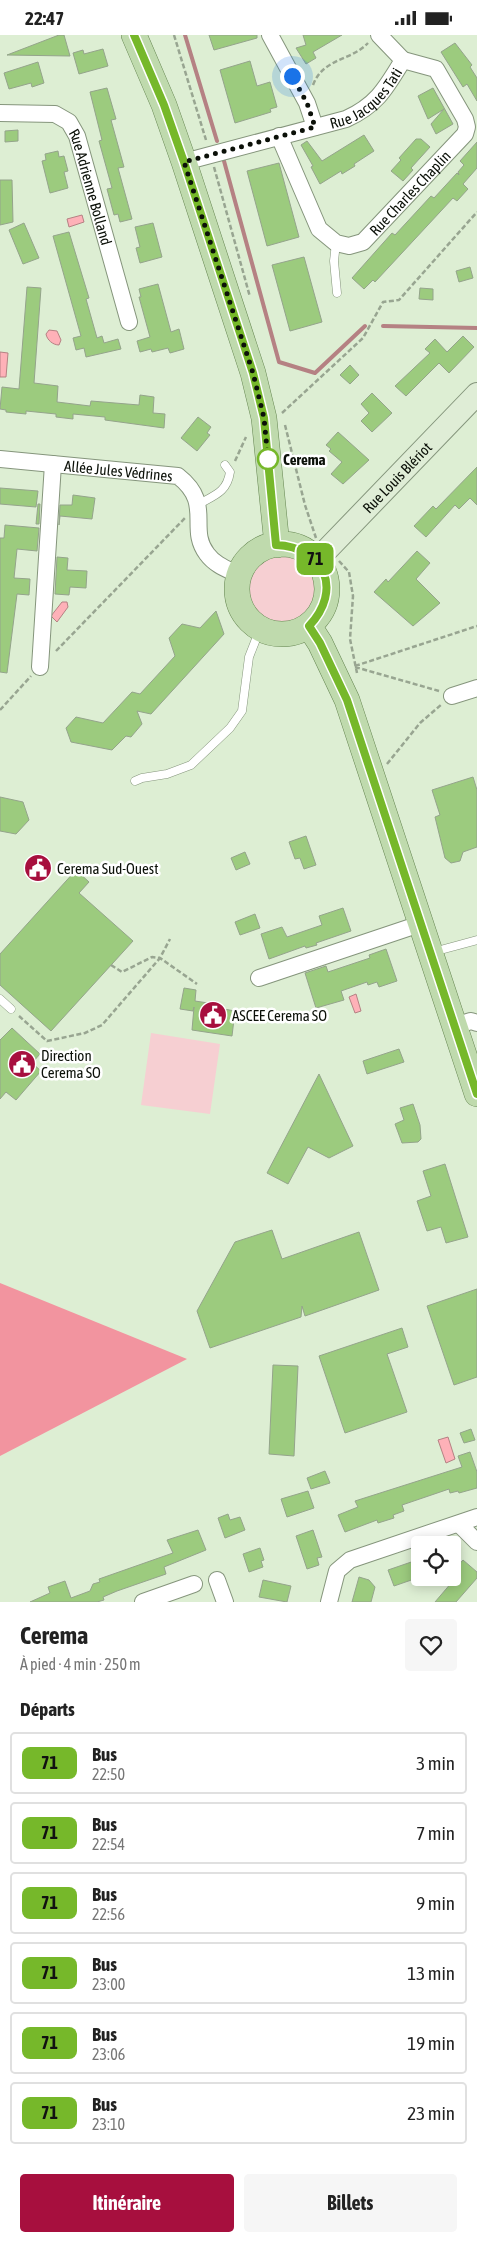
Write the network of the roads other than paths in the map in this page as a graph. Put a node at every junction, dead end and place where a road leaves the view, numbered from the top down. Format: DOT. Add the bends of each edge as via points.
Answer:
graph roads {
  1 [pos="134,35"];
  2 [pos="146,35"];
  3 [pos="270,35"];
  4 [pos="375,37"];
  5 [pos="403,60"];
  6 [pos="164,105"];
  7 [pos="0,113"];
  8 [pos="315,127"];
  9 [pos="279,136"];
  10 [pos="184,162"];
  11 [pos="336,243"];
  12 [pos="337,293"];
  13 [pos="129,322"];
  14 [pos="477,394"];
  15 [pos="0,459"];
  16 [pos="52,464"];
  17 [pos="227,469"];
  18 [pos="198,504"];
  19 [pos="276,545"];
  20 [pos="317,560"];
  21 [pos="240,575"];
  22 [pos="309,626"];
  23 [pos="260,629"];
  24 [pos="40,667"];
  25 [pos="477,688"];
  26 [pos="452,696"];
  27 [pos="135,781"];
  28 [pos="420,924"];
  29 [pos="477,939"];
  30 [pos="430,953"];
  31 [pos="259,978"];
  32 [pos="0,999"];
  33 [pos="11,1009"];
  34 [pos="466,1025"];
  35 [pos="477,1094"];
  36 [pos="477,1517"];
  37 [pos="459,1524"];
  38 [pos="477,1542"];
  39 [pos="216,1580"];
  40 [pos="194,1584"];
  41 [pos="144,1602"];
  42 [pos="225,1602"];
  43 [pos="329,1602"];
  1 -- 6 [label="main road"];
  2 -- 6 [label="main road"];
  3 -- 8 [label="street, Rue Jacques Tati" via="307,103"];
  4 -- 5 [label="street, Rue Jacques Tati"];
  5 -- 8 [label="street, Rue Jacques Tati" via="384,92 372,105 346,119"];
  5 -- 11 [label="street, Rue Charles Chaplin" via="436,69 468,127 369,237 356,245"];
  6 -- 10 [label="main road"];
  7 -- 13 [label="street, Rue Adrienne Bolland" via="55,114 69,122 77,136"];
  8 -- 9 [label="street, Rue Jacques Tati"];
  9 -- 10 [label="street, Rue Jacques Tati"];
  9 -- 11 [label="street" via="318,229"];
  10 -- 19 [label="main road" via="253,373 264,418"];
  11 -- 12 [label="lane"];
  14 -- 20 [label="street, Rue Louis Blériot"];
  15 -- 16 [label="street, Allée Jules Védrines"];
  16 -- 18 [label="street, Allée Jules Védrines" via="178,476 190,486"];
  16 -- 24 [label="street, Allée Jules Védrines"];
  17 -- 18 [label="lane" via="228,483 221,492"];
  18 -- 21 [label="street, Allée Jules Védrines" via="200,539 206,553 219,565"];
  19 -- 20 [label="main road" via="291,545"];
  19 -- 21 [label="main road" via="254,554"];
  20 -- 22 [label="main road" via="328,587 320,615"];
  21 -- 23 [label="main road" via="237,590 240,605 248,619"];
  22 -- 23 [label="main road" via="285,635"];
  22 -- 28 [label="main road" via="347,700"];
  23 -- 27 [label="lane" via="249,657 242,711 230,728 192,765"];
  25 -- 26 [label="street"];
  28 -- 30 [label="main road"];
  28 -- 31 [label="street"];
  29 -- 30 [label="lane"];
  30 -- 34 [label="main road"];
  32 -- 33 [label="lane"];
  34 -- 35 [label="main road"];
  36 -- 37 [label="street"];
  37 -- 38 [label="street"];
  37 -- 43 [label="street" via="350,1560 337,1571"];
  39 -- 42 [label="street"];
  40 -- 41 [label="street"];
}
